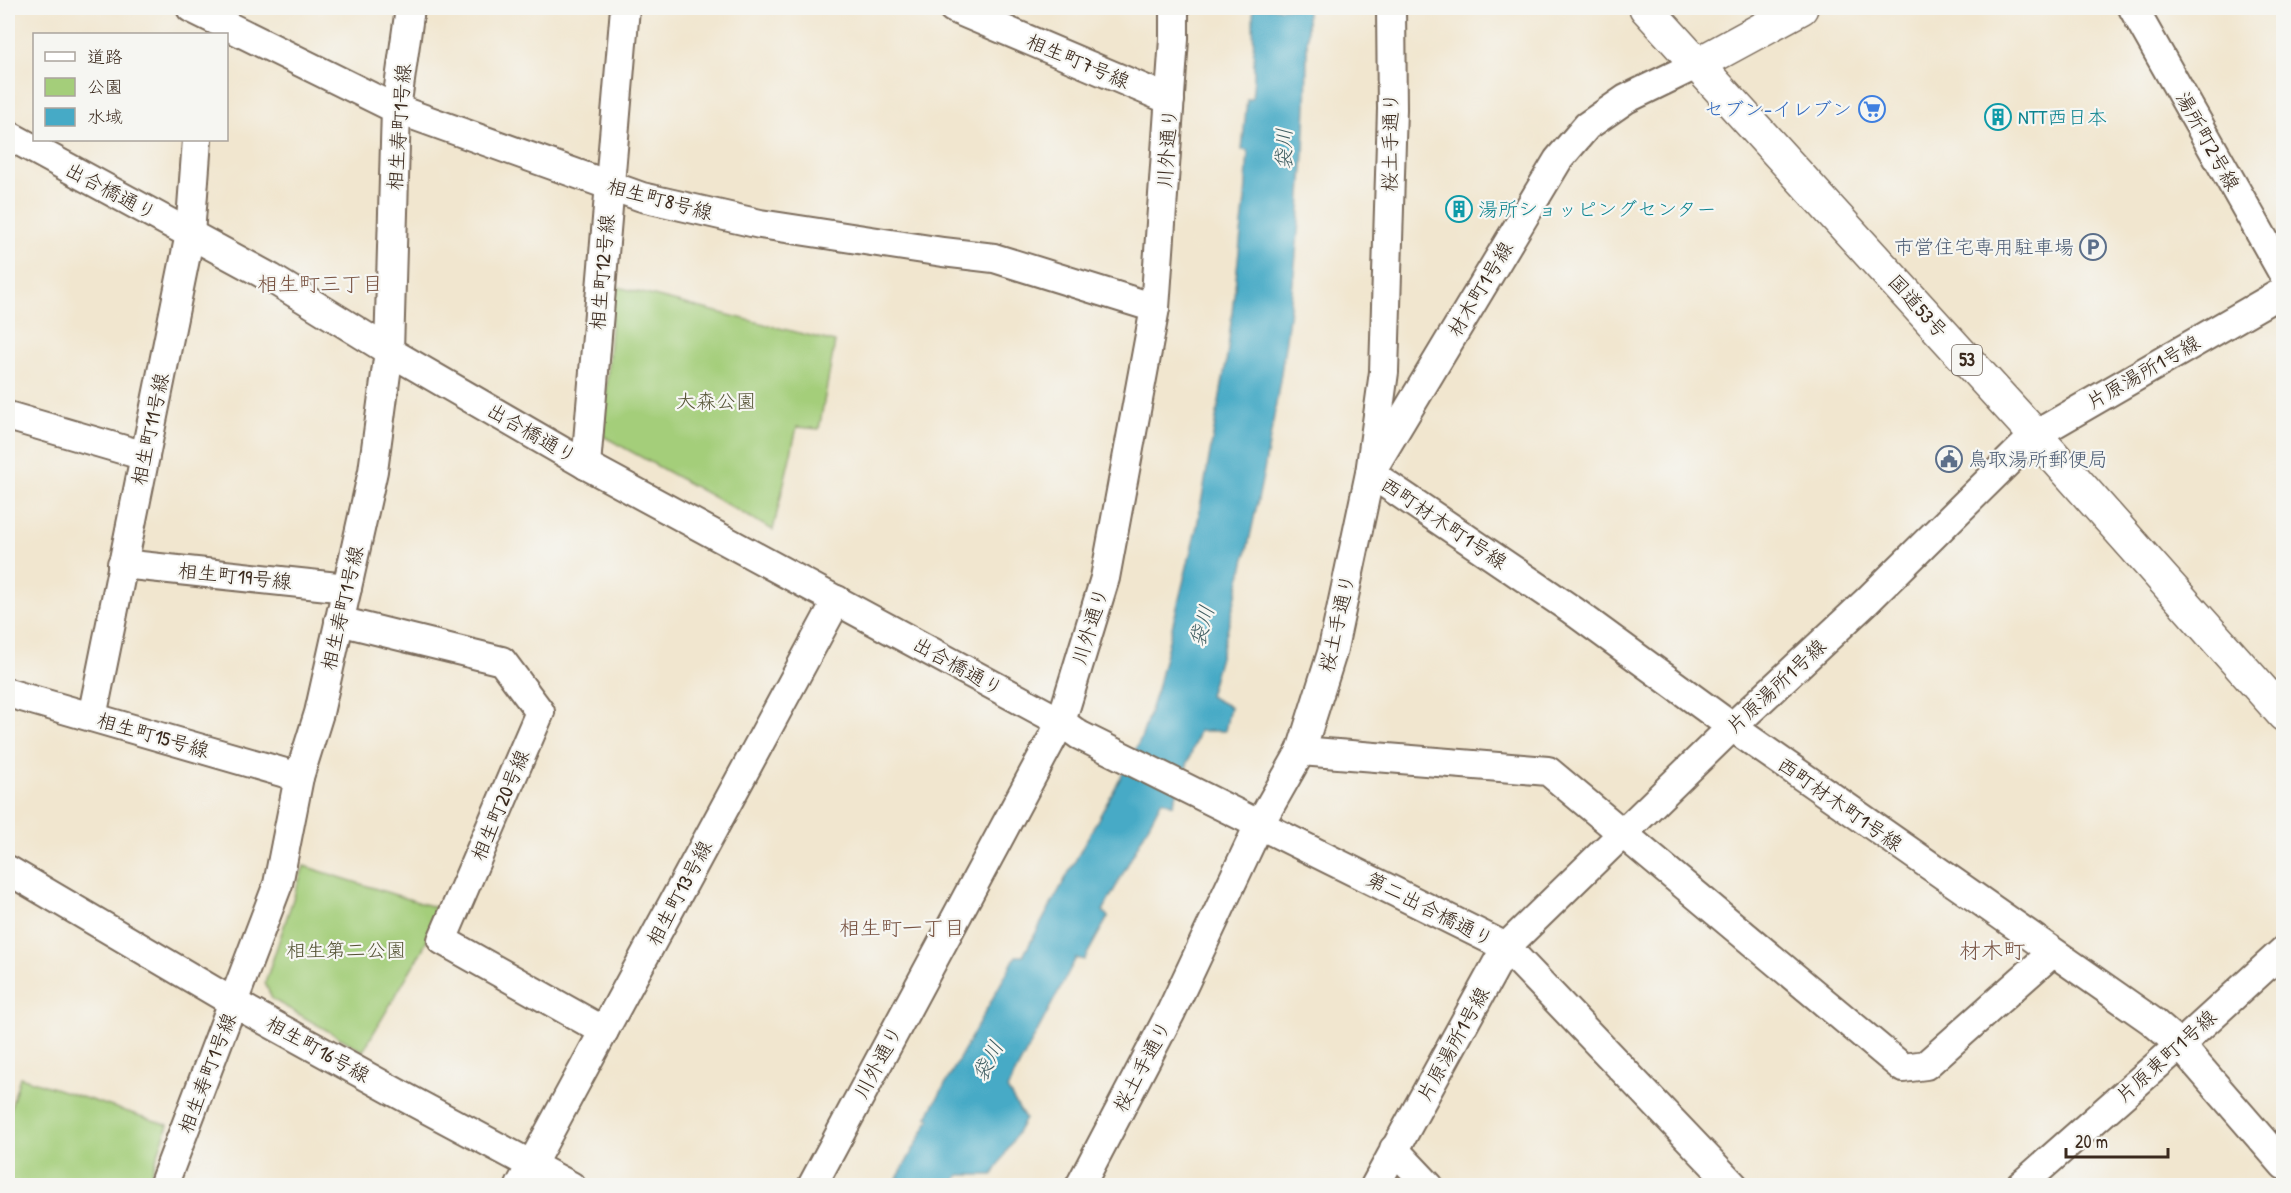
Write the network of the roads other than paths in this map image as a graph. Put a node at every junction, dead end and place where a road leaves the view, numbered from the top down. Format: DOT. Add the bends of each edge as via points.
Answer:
graph roads {
  1 [pos="410,8"];
  2 [pos="625,8"];
  3 [pos="953,8"];
  4 [pos="1174,8"];
  5 [pos="1390,8"];
  6 [pos="1646,8"];
  7 [pos="1801,8"];
  8 [pos="2133,8"];
  9 [pos="201,16"];
  10 [pos="1698,64"];
  11 [pos="1170,100"];
  12 [pos="396,109"];
  13 [pos="8,135"];
  14 [pos="197,141"];
  15 [pos="610,186"];
  16 [pos="190,234"];
  17 [pos="2283,275"];
  18 [pos="2283,291"];
  19 [pos="1155,308"];
  20 [pos="389,351"];
  21 [pos="8,416"];
  22 [pos="2035,435"];
  23 [pos="145,456"];
  24 [pos="586,465"];
  25 [pos="1370,473"];
  26 [pos="122,564"];
  27 [pos="347,588"];
  28 [pos="837,600"];
  29 [pos="339,621"];
  30 [pos="8,693"];
  31 [pos="2283,715"];
  32 [pos="92,717"];
  33 [pos="1732,727"];
  34 [pos="1070,728"];
  35 [pos="1301,751"];
  36 [pos="299,777"];
  37 [pos="1259,825"];
  38 [pos="1623,833"];
  39 [pos="8,870"];
  40 [pos="1506,947"];
  41 [pos="2283,950"];
  42 [pos="2052,953"];
  43 [pos="234,1003"];
  44 [pos="604,1031"];
  45 [pos="2180,1045"];
  46 [pos="1395,1149"];
  47 [pos="2283,1165"];
  48 [pos="526,1175"];
  49 [pos="1088,1180"];
  50 [pos="164,1185"];
  51 [pos="571,1185"];
  52 [pos="812,1185"];
  53 [pos="1375,1185"];
  54 [pos="1429,1185"];
  55 [pos="1734,1185"];
  56 [pos="2020,1185"];
  1 -- 12 [label="street, 相生寿町1号線"];
  2 -- 15 [label="street, 相生町12号線"];
  3 -- 11 [label="street, 相生町7号線"];
  4 -- 11 [label="street, 川外通り"];
  5 -- 25 [label="street, 桜土手通り" via="1392,109 1384,372"];
  6 -- 10 [label="main road, 国道53号 / 53"];
  7 -- 10 [label="main road"];
  8 -- 17 [label="street, 湯所町2号線"];
  9 -- 12 [label="street, 相生町8号線"];
  10 -- 22 [label="main road, 国道53号 / 53"];
  10 -- 25 [label="street, 材木町1号線" via="1626,99 1587,126 1558,160"];
  11 -- 19 [label="street, 川外通り"];
  12 -- 15 [label="street, 相生町8号線"];
  12 -- 20 [label="street, 相生寿町1号線"];
  13 -- 16 [label="street, 出合橋通り"];
  14 -- 16 [label="street, 相生町11号線"];
  15 -- 19 [label="street, 相生町8号線" via="760,224 994,258"];
  15 -- 24 [label="street, 相生町12号線"];
  16 -- 20 [label="street, 出合橋通り" via="271,278"];
  16 -- 23 [label="street, 相生町11号線"];
  18 -- 22 [label="street, 片原湯所1号線"];
  19 -- 34 [label="street, 川外通り" via="1105,578"];
  20 -- 24 [label="street, 出合橋通り"];
  20 -- 27 [label="street, 相生寿町1号線" via="373,471"];
  21 -- 23 [label="street"];
  22 -- 31 [label="main road, 国道53号 / 53"];
  22 -- 33 [label="street, 片原湯所1号線"];
  23 -- 26 [label="street, 相生町11号線"];
  24 -- 28 [label="street, 出合橋通り"];
  25 -- 33 [label="street, 西町材木町1号線" via="1572,610"];
  25 -- 35 [label="street, 桜土手通り" via="1332,653"];
  26 -- 27 [label="street, 相生町19号線"];
  26 -- 32 [label="street, 相生町11号線"];
  27 -- 29 [label="street, 相生寿町1号線"];
  28 -- 34 [label="street, 出合橋通り"];
  28 -- 44 [label="street, 相生町13号線"];
  29 -- 36 [label="street, 相生寿町1号線" via="319,713"];
  29 -- 44 [label="street, 相生町20号線" via="502,661 540,712 442,940"];
  30 -- 32 [label="street, 相生町15号線"];
  32 -- 36 [label="street, 相生町15号線"];
  33 -- 38 [label="street, 片原湯所1号線"];
  33 -- 42 [label="street, 西町材木町1号線"];
  34 -- 37 [label="street, 第二出合橋通り"];
  34 -- 52 [label="street, 川外通り"];
  35 -- 37 [label="street, 桜土手通り"];
  35 -- 38 [label="street" via="1548,771"];
  36 -- 43 [label="street, 相生寿町1号線" via="278,884"];
  37 -- 40 [label="street, 第二出合橋通り"];
  37 -- 49 [label="street, 桜土手通り"];
  38 -- 40 [label="street, 片原湯所1号線"];
  38 -- 42 [label="street" via="1903,1068 1926,1065"];
  39 -- 43 [label="street, 相生町16号線"];
  40 -- 46 [label="street, 片原湯所1号線"];
  40 -- 55 [label="street, 第二出合橋通り"];
  41 -- 45 [label="street, 片原東町1号線"];
  42 -- 45 [label="street, 西町材木町1号線" via="2152,1021"];
  43 -- 48 [label="street, 相生町16号線" via="396,1093"];
  43 -- 50 [label="street, 相生寿町1号線"];
  44 -- 48 [label="street, 相生町13号線"];
  45 -- 47 [label="street, 西町材木町1号線"];
  45 -- 56 [label="street, 片原東町1号線"];
  46 -- 53 [label="street, 片原湯所1号線"];
  46 -- 54 [label="street"];
  48 -- 51 [label="street, 相生町16号線"];
}
